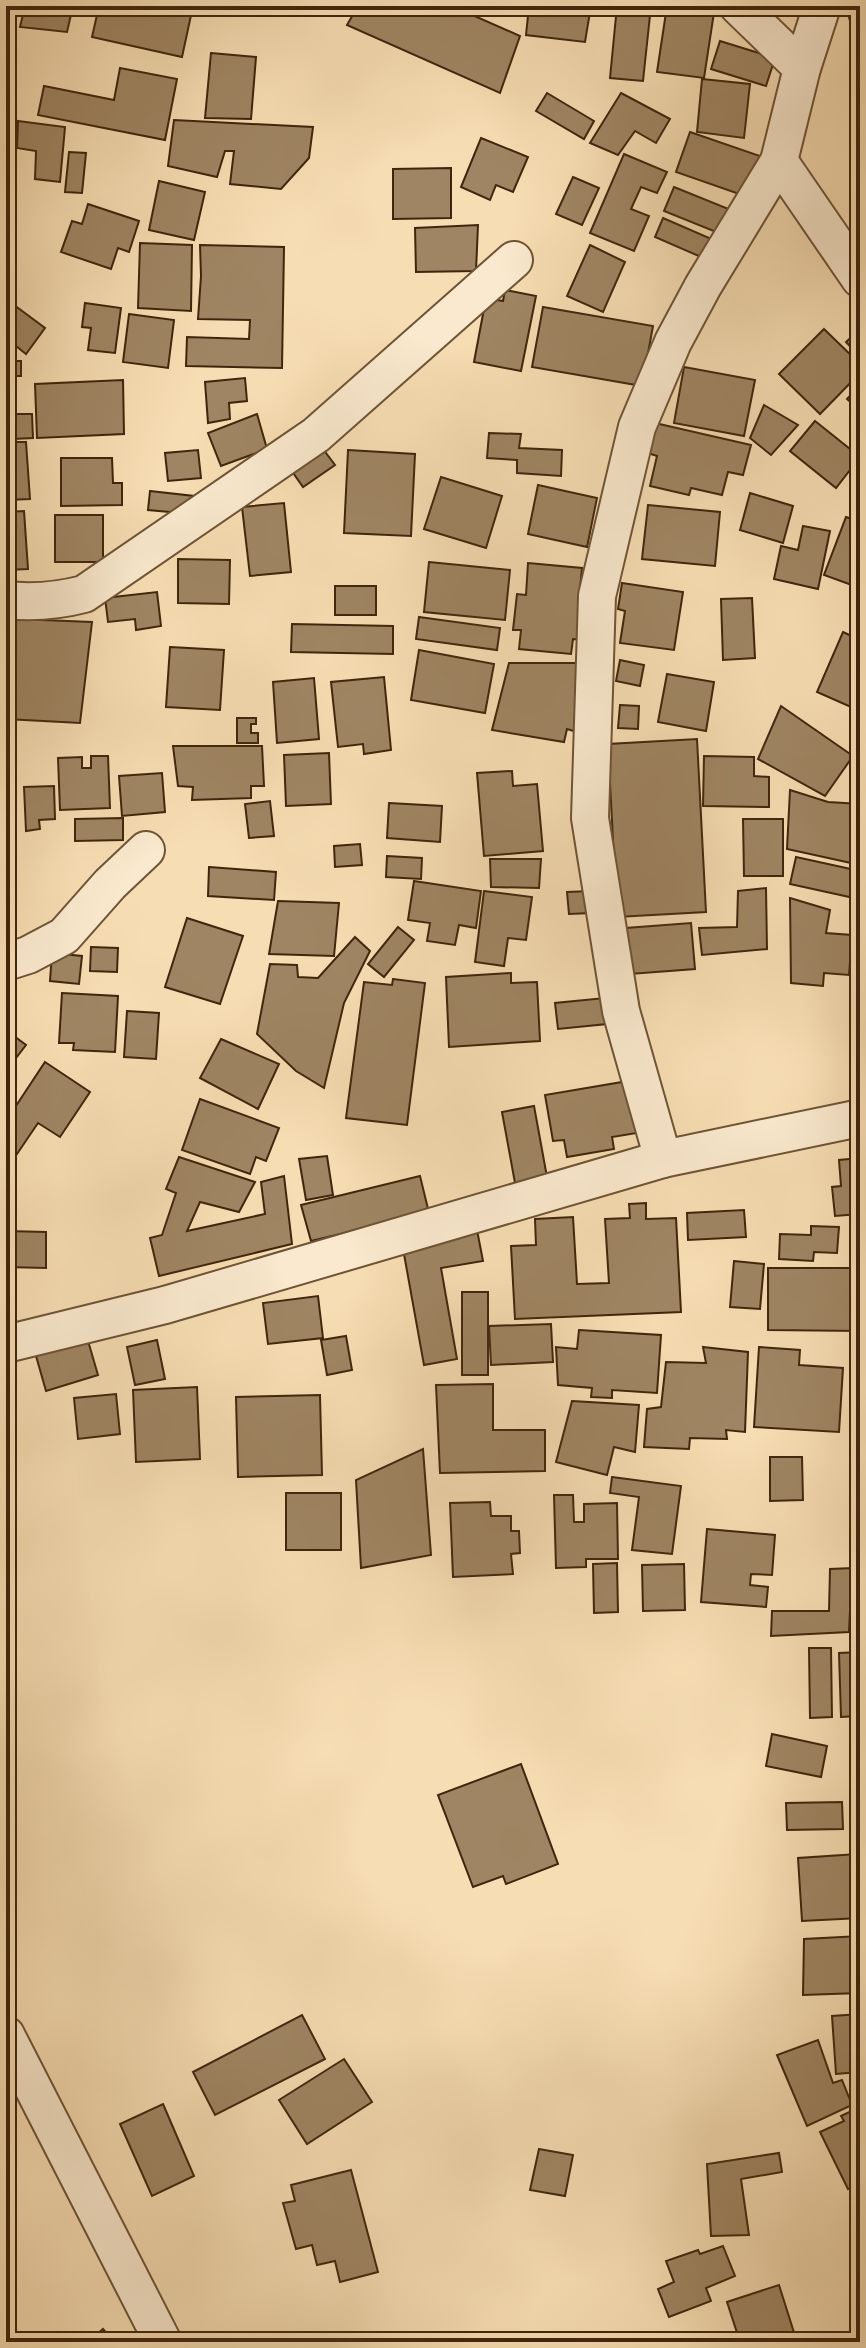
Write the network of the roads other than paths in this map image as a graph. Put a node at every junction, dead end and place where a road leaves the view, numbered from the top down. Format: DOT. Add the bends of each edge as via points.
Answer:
graph roads {
  1 [pos="738,6"];
  2 [pos="822,6"];
  3 [pos="802,68"];
  4 [pos="779,161"];
  5 [pos="514,260"];
  6 [pos="860,279"];
  7 [pos="6,600"];
  8 [pos="146,850"];
  9 [pos="6,962"];
  10 [pos="860,1118"];
  11 [pos="663,1159"];
  12 [pos="6,1344"];
  13 [pos="6,2035"];
  14 [pos="163,2342"];
  1 -- 3 [label="street"];
  2 -- 3 [label="street"];
  3 -- 4 [label="street"];
  4 -- 6 [label="street"];
  4 -- 11 [label="street" via="673,342 637,427 597,596 590,818 621,1011"];
  5 -- 7 [label="street" via="316,435 84,594 58,601"];
  8 -- 9 [label="street" via="64,936"];
  10 -- 11 [label="street"];
  11 -- 12 [label="street" via="165,1305"];
  13 -- 14 [label="street"];
}
